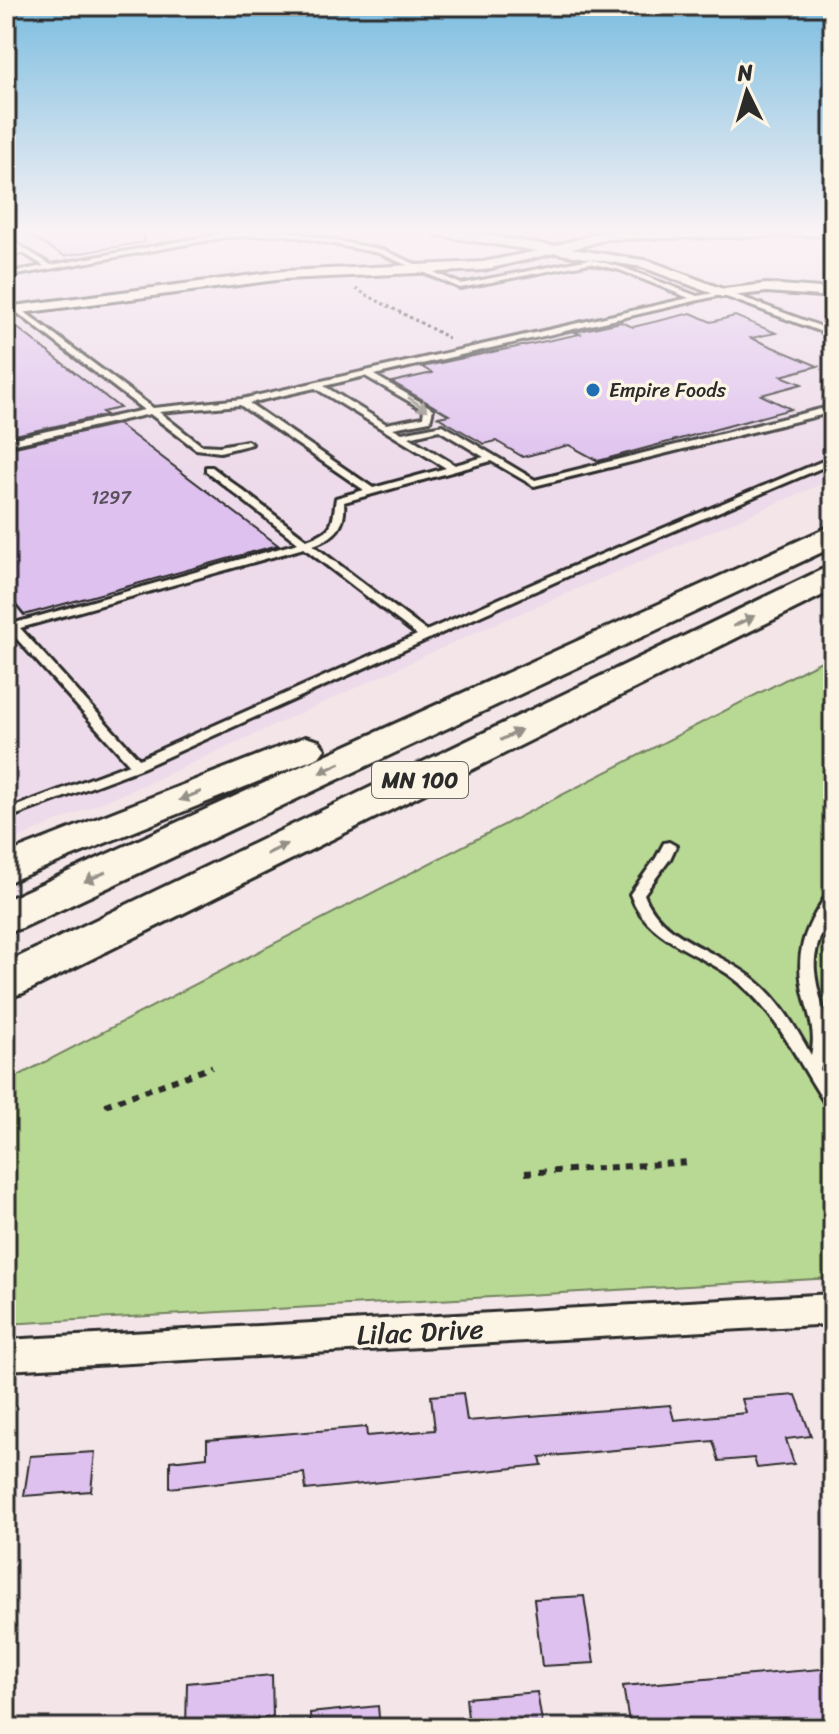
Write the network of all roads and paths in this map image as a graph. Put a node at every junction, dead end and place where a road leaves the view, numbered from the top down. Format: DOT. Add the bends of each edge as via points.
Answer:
graph roads {
  1 [pos="15,312"];
  2 [pos="402,312"];
  3 [pos="638,312"];
  4 [pos="773,312"];
  5 [pos="833,334"];
  6 [pos="470,349"];
  7 [pos="365,373"];
  8 [pos="316,385"];
  9 [pos="242,402"];
  10 [pos="833,409"];
  11 [pos="154,410"];
  12 [pos="388,426"];
  13 [pos="403,436"];
  14 [pos="6,443"];
  15 [pos="247,444"];
  16 [pos="492,458"];
  17 [pos="833,460"];
  18 [pos="453,468"];
  19 [pos="209,469"];
  20 [pos="369,489"];
  21 [pos="833,534"];
  22 [pos="306,544"];
  23 [pos="833,577"];
  24 [pos="9,623"];
  25 [pos="425,636"];
  26 [pos="137,765"];
  27 [pos="6,815"];
  28 [pos="669,846"];
  29 [pos="6,870"];
  30 [pos="234,870"];
  31 [pos="833,896"];
  32 [pos="6,918"];
  33 [pos="6,982"];
  34 [pos="6,1002"];
  35 [pos="212,1067"];
  36 [pos="812,1068"];
  37 [pos="833,1102"];
  38 [pos="105,1105"];
  39 [pos="691,1162"];
  40 [pos="525,1173"];
  41 [pos="833,1309"];
  42 [pos="6,1355"];
  1 -- 11 [label="lane"];
  2 -- 6 [label="path"];
  3 -- 6 [label="lane"];
  4 -- 5 [label="lane"];
  6 -- 7 [label="lane"];
  7 -- 8 [label="lane"];
  7 -- 12 [label="lane, one-way" via="429,409 427,419"];
  8 -- 9 [label="lane"];
  8 -- 12 [label="lane"];
  9 -- 11 [label="lane"];
  9 -- 20 [label="lane"];
  10 -- 16 [label="lane" via="534,483"];
  11 -- 14 [label="lane"];
  11 -- 15 [label="lane" via="199,447"];
  12 -- 13 [label="lane"];
  13 -- 16 [label="lane" via="440,427"];
  13 -- 18 [label="lane"];
  16 -- 18 [label="lane"];
  17 -- 25 [label="lane"];
  18 -- 20 [label="lane"];
  19 -- 22 [label="lane"];
  20 -- 22 [label="lane" via="339,500 341,520 336,528"];
  21 -- 29 [label="highway, one-way"];
  21 -- 32 [label="highway, MN 100, one-way"];
  22 -- 24 [label="lane"];
  22 -- 25 [label="lane"];
  30 -- 23 [label="highway, MN 100, one-way"];
  24 -- 26 [label="lane"];
  25 -- 26 [label="lane"];
  26 -- 27 [label="lane"];
  28 -- 36 [label="lane" via="637,894 639,903 662,928 756,988 781,1014"];
  30 -- 33 [label="highway, MN 100"];
  30 -- 34 [label="highway"];
  31 -- 36 [label="lane" via="817,922 808,954 806,971 822,1039 819,1060"];
  35 -- 38 [label="path"];
  36 -- 37 [label="lane"];
  39 -- 40 [label="path"];
  41 -- 42 [label="street, Lilac Drive"];
}
